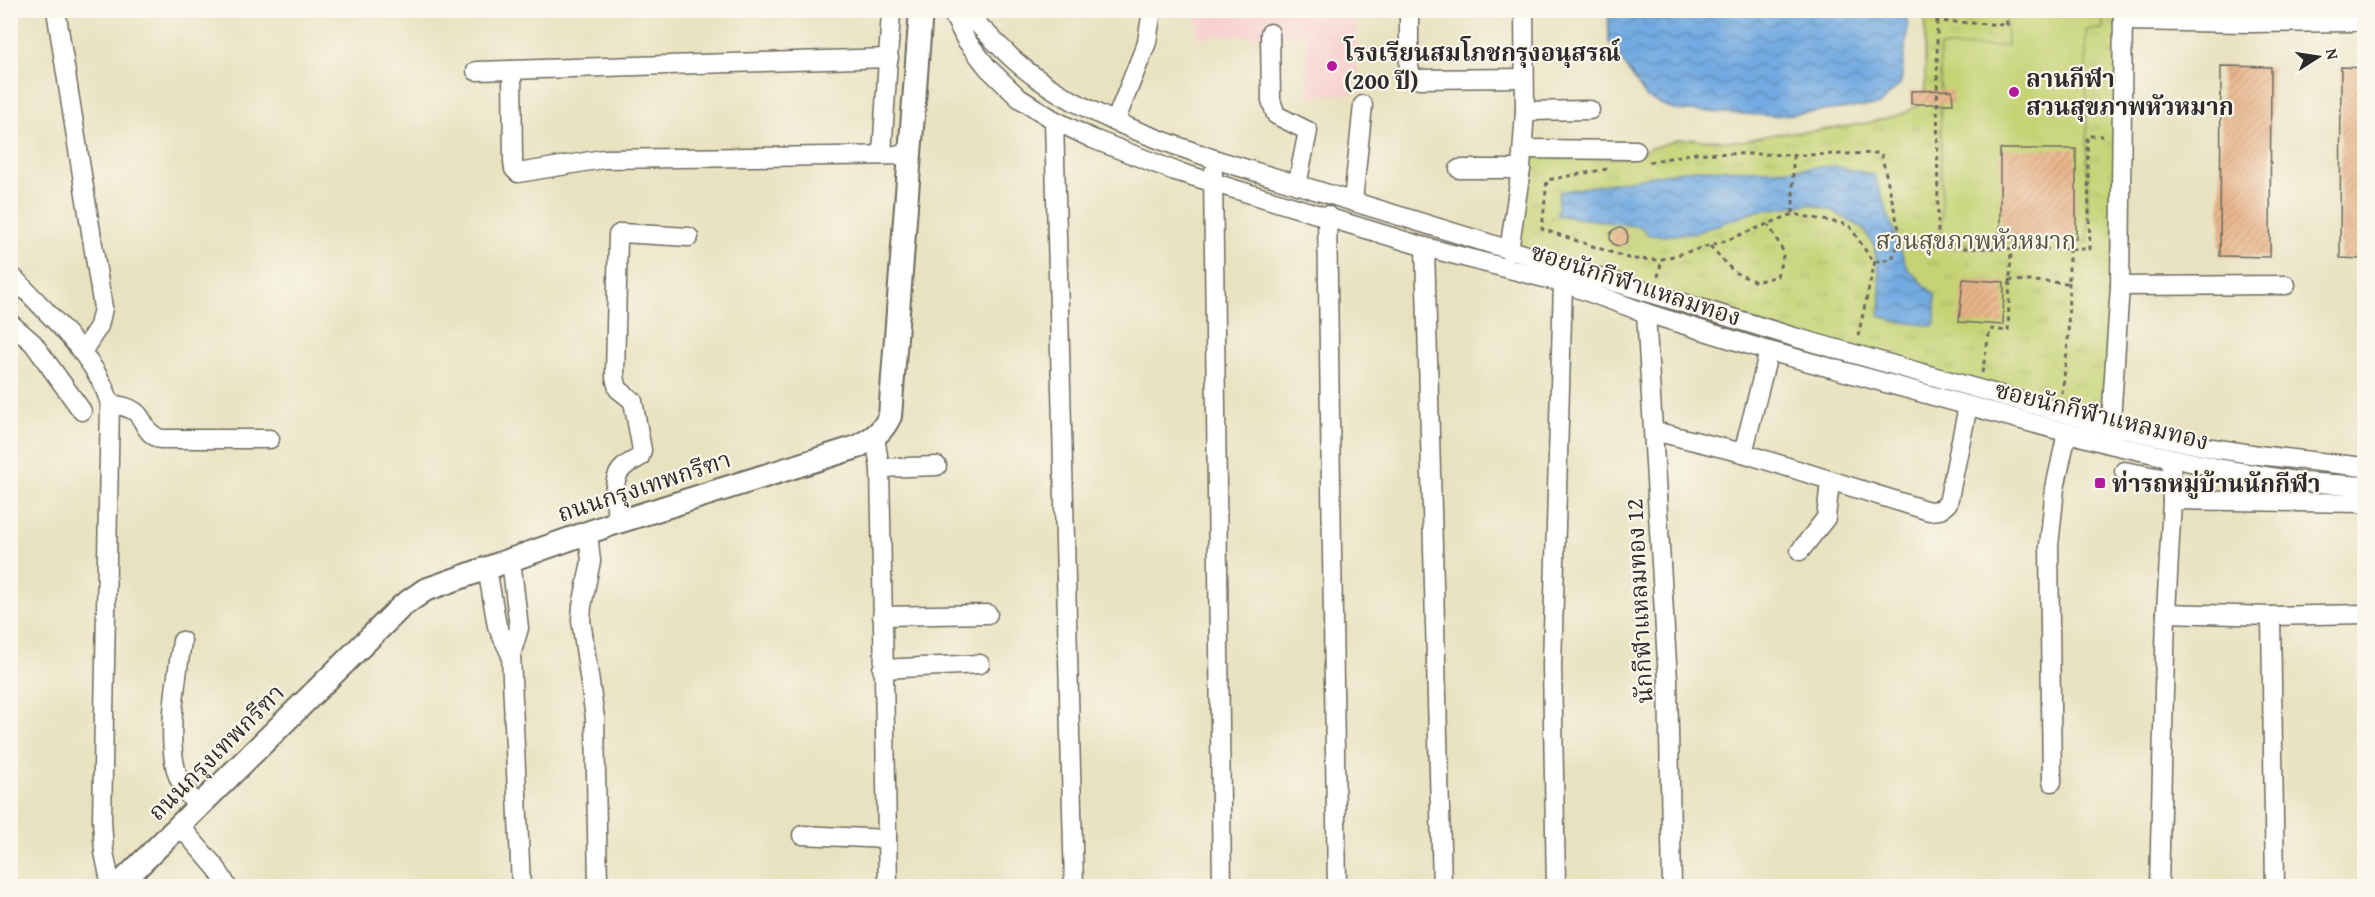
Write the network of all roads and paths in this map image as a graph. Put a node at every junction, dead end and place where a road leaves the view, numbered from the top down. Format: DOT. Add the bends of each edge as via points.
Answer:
graph roads {
  1 [pos="56,10"];
  2 [pos="921,10"];
  3 [pos="951,10"];
  4 [pos="963,10"];
  5 [pos="1152,10"];
  6 [pos="1409,10"];
  7 [pos="1524,10"];
  8 [pos="1937,10"];
  9 [pos="2006,10"];
  10 [pos="891,12"];
  11 [pos="2123,16"];
  12 [pos="2364,16"];
  13 [pos="2249,17"];
  14 [pos="1937,21"];
  15 [pos="1270,33"];
  16 [pos="889,58"];
  17 [pos="512,70"];
  18 [pos="476,71"];
  19 [pos="1524,78"];
  20 [pos="1363,105"];
  21 [pos="1590,110"];
  22 [pos="1525,111"];
  23 [pos="1054,120"];
  24 [pos="1115,122"];
  25 [pos="2121,136"];
  26 [pos="1523,149"];
  27 [pos="882,154"];
  28 [pos="909,155"];
  29 [pos="1793,155"];
  30 [pos="1637,157"];
  31 [pos="1214,159"];
  32 [pos="1615,168"];
  33 [pos="1459,169"];
  34 [pos="1521,170"];
  35 [pos="1212,182"];
  36 [pos="1296,185"];
  37 [pos="1353,201"];
  38 [pos="1793,212"];
  39 [pos="1327,215"];
  40 [pos="1770,225"];
  41 [pos="689,237"];
  42 [pos="1900,239"];
  43 [pos="1425,246"];
  44 [pos="1710,246"];
  45 [pos="1938,249"];
  46 [pos="2011,249"];
  47 [pos="2068,249"];
  48 [pos="1509,251"];
  49 [pos="1875,261"];
  50 [pos="10,274"];
  51 [pos="2009,280"];
  52 [pos="2068,282"];
  53 [pos="1563,283"];
  54 [pos="2286,285"];
  55 [pos="2120,286"];
  56 [pos="1646,313"];
  57 [pos="10,323"];
  58 [pos="1769,351"];
  59 [pos="82,352"];
  60 [pos="1854,354"];
  61 [pos="1979,389"];
  62 [pos="110,404"];
  63 [pos="1968,406"];
  64 [pos="82,411"];
  65 [pos="2061,412"];
  66 [pos="1654,431"];
  67 [pos="2067,433"];
  68 [pos="2110,435"];
  69 [pos="875,437"];
  70 [pos="270,439"];
  71 [pos="1743,453"];
  72 [pos="2171,459"];
  73 [pos="938,466"];
  74 [pos="2364,467"];
  75 [pos="880,468"];
  76 [pos="2124,471"];
  77 [pos="2172,480"];
  78 [pos="1830,481"];
  79 [pos="2364,486"];
  80 [pos="2172,500"];
  81 [pos="2364,503"];
  82 [pos="618,522"];
  83 [pos="588,533"];
  84 [pos="1800,551"];
  85 [pos="511,560"];
  86 [pos="487,568"];
  87 [pos="2166,613"];
  88 [pos="988,614"];
  89 [pos="2364,614"];
  90 [pos="882,616"];
  91 [pos="2271,616"];
  92 [pos="182,641"];
  93 [pos="511,655"];
  94 [pos="980,664"];
  95 [pos="882,669"];
  96 [pos="2052,782"];
  97 [pos="198,808"];
  98 [pos="180,826"];
  99 [pos="802,835"];
  100 [pos="887,839"];
  101 [pos="111,886"];
  102 [pos="118,886"];
  103 [pos="227,886"];
  104 [pos="521,886"];
  105 [pos="598,886"];
  106 [pos="888,886"];
  107 [pos="1074,886"];
  108 [pos="1222,886"];
  109 [pos="1337,886"];
  110 [pos="1442,886"];
  111 [pos="1556,886"];
  112 [pos="1672,886"];
  113 [pos="2159,886"];
  114 [pos="2275,886"];
  1 -- 59 [label="street" via="103,308 99,326"];
  2 -- 28 [label="main road"];
  3 -- 23 [label="street, ซอยนักกีฬาแหลมทอง" via="966,40 988,68 1019,98"];
  4 -- 24 [label="street, ซอยนักกีฬาแหลมทอง" via="1038,80"];
  5 -- 24 [label="street" via="1147,42"];
  6 -- 19 [label="street" via="1409,67 1416,79"];
  7 -- 19 [label="street"];
  8 -- 14 [label="path"];
  9 -- 14 [label="path" via="2007,25"];
  10 -- 16 [label="street"];
  11 -- 13 [label="street"];
  11 -- 25 [label="street"];
  12 -- 13 [label="street" via="2354,22"];
  14 -- 45 [label="path"];
  15 -- 36 [label="street" via="1273,111 1308,131"];
  16 -- 17 [label="street"];
  16 -- 27 [label="street"];
  17 -- 18 [label="street"];
  17 -- 27 [label="street" via="513,162 518,172 603,159"];
  19 -- 22 [label="street"];
  20 -- 37 [label="street"];
  21 -- 22 [label="street"];
  22 -- 26 [label="street"];
  23 -- 35 [label="street, ซอยนักกีฬาแหลมทอง" via="1139,159"];
  23 -- 107 [label="street"];
  24 -- 31 [label="street, ซอยนักกีฬาแหลมทอง"];
  25 -- 47 [label="path" via="2087,136 2090,249"];
  25 -- 55 [label="street"];
  26 -- 30 [label="street"];
  26 -- 34 [label="street"];
  27 -- 28 [label="street"];
  28 -- 69 [label="main road" via="890,416"];
  29 -- 30 [label="path" via="1695,153"];
  29 -- 38 [label="path"];
  29 -- 42 [label="path" via="1881,153"];
  31 -- 35 [label="street"];
  31 -- 36 [label="street, ซอยนักกีฬาแหลมทอง"];
  32 -- 44 [label="path" via="1547,180 1542,229 1630,259 1659,260"];
  33 -- 34 [label="street"];
  34 -- 48 [label="street"];
  35 -- 39 [label="street, ซอยนักกีฬาแหลมทอง"];
  35 -- 108 [label="street"];
  36 -- 37 [label="street, ซอยนักกีฬาแหลมทอง"];
  37 -- 48 [label="street, ซอยนักกีฬาแหลมทอง"];
  38 -- 40 [label="path"];
  38 -- 49 [label="path" via="1849,225"];
  39 -- 43 [label="street, ซอยนักกีฬาแหลมทอง"];
  39 -- 109 [label="street"];
  40 -- 44 [label="path"];
  40 -- 44 [label="path" via="1784,253 1777,276 1756,282 1734,272"];
  41 -- 82 [label="street" via="618,235 615,377 618,389 633,401 642,450 640,457 616,476"];
  42 -- 45 [label="path"];
  42 -- 49 [label="path" via="1892,259"];
  43 -- 53 [label="street, ซอยนักกีฬาแหลมทอง"];
  43 -- 110 [label="street"];
  45 -- 46 [label="path"];
  46 -- 47 [label="path"];
  46 -- 51 [label="path"];
  47 -- 52 [label="path"];
  48 -- 60 [label="street, ซอยนักกีฬาแหลมทอง"];
  49 -- 60 [label="path"];
  50 -- 59 [label="street"];
  51 -- 52 [label="path"];
  51 -- 61 [label="path" via="2008,331 1990,329"];
  52 -- 65 [label="path" via="2068,342"];
  53 -- 56 [label="street, ซอยนักกีฬาแหลมทอง"];
  53 -- 111 [label="street" via="1552,665"];
  54 -- 55 [label="street"];
  55 -- 68 [label="street"];
  56 -- 58 [label="street, ซอยนักกีฬาแหลมทอง"];
  56 -- 66 [label="street, นักกีฬาแหลมทอง 12"];
  57 -- 64 [label="street" via="33,343"];
  58 -- 63 [label="street, ซอยนักกีฬาแหลมทอง"];
  58 -- 71 [label="street"];
  59 -- 62 [label="street" via="106,389"];
  60 -- 61 [label="street, ซอยนักกีฬาแหลมทอง"];
  61 -- 65 [label="street, ซอยนักกีฬาแหลมทอง"];
  62 -- 70 [label="street" via="135,410 149,431 160,439"];
  62 -- 101 [label="street" via="102,820"];
  63 -- 67 [label="street, ซอยนักกีฬาแหลมทอง"];
  63 -- 78 [label="street" via="1948,502 1940,510 1911,507"];
  65 -- 68 [label="street, ซอยนักกีฬาแหลมทอง"];
  66 -- 71 [label="street"];
  66 -- 112 [label="street, นักกีฬาแหลมทอง 12" via="1668,680"];
  67 -- 68 [label="street, ซอยนักกีฬาแหลมทอง"];
  67 -- 96 [label="street" via="2055,488 2049,546"];
  68 -- 72 [label="street, ซอยนักกีฬาแหลมทอง"];
  68 -- 74 [label="street, ซอยนักกีฬาแหลมทอง"];
  69 -- 75 [label="street"];
  69 -- 82 [label="main road, ถนนกรุงเทพกรีฑา" via="857,447"];
  71 -- 78 [label="street"];
  72 -- 77 [label="street"];
  72 -- 79 [label="street, ซอยนักกีฬาแหลมทอง" via="2271,477"];
  73 -- 75 [label="street"];
  75 -- 90 [label="street"];
  76 -- 77 [label="street"];
  77 -- 80 [label="street"];
  78 -- 84 [label="street" via="1826,518"];
  80 -- 81 [label="street"];
  80 -- 87 [label="street"];
  82 -- 83 [label="main road, ถนนกรุงเทพกรีฑา"];
  83 -- 85 [label="main road, ถนนกรุงเทพกรีฑา"];
  83 -- 105 [label="street" via="591,561 581,620 595,718"];
  85 -- 86 [label="main road, ถนนกรุงเทพกรีฑา"];
  85 -- 93 [label="street" via="519,628"];
  86 -- 93 [label="street" via="497,626"];
  86 -- 97 [label="main road, ถนนกรุงเทพกรีฑา" via="425,590 402,606"];
  87 -- 91 [label="street"];
  87 -- 113 [label="street"];
  88 -- 90 [label="street"];
  89 -- 91 [label="street"];
  90 -- 95 [label="street"];
  91 -- 114 [label="street"];
  92 -- 97 [label="street" via="174,698 174,757 178,777"];
  93 -- 104 [label="street"];
  94 -- 95 [label="street"];
  95 -- 100 [label="street"];
  97 -- 98 [label="main road, ถนนกรุงเทพกรีฑา"];
  98 -- 102 [label="main road, ถนนกรุงเทพกรีฑา"];
  98 -- 103 [label="street" via="218,869"];
  99 -- 100 [label="street"];
  100 -- 106 [label="street"];
}
